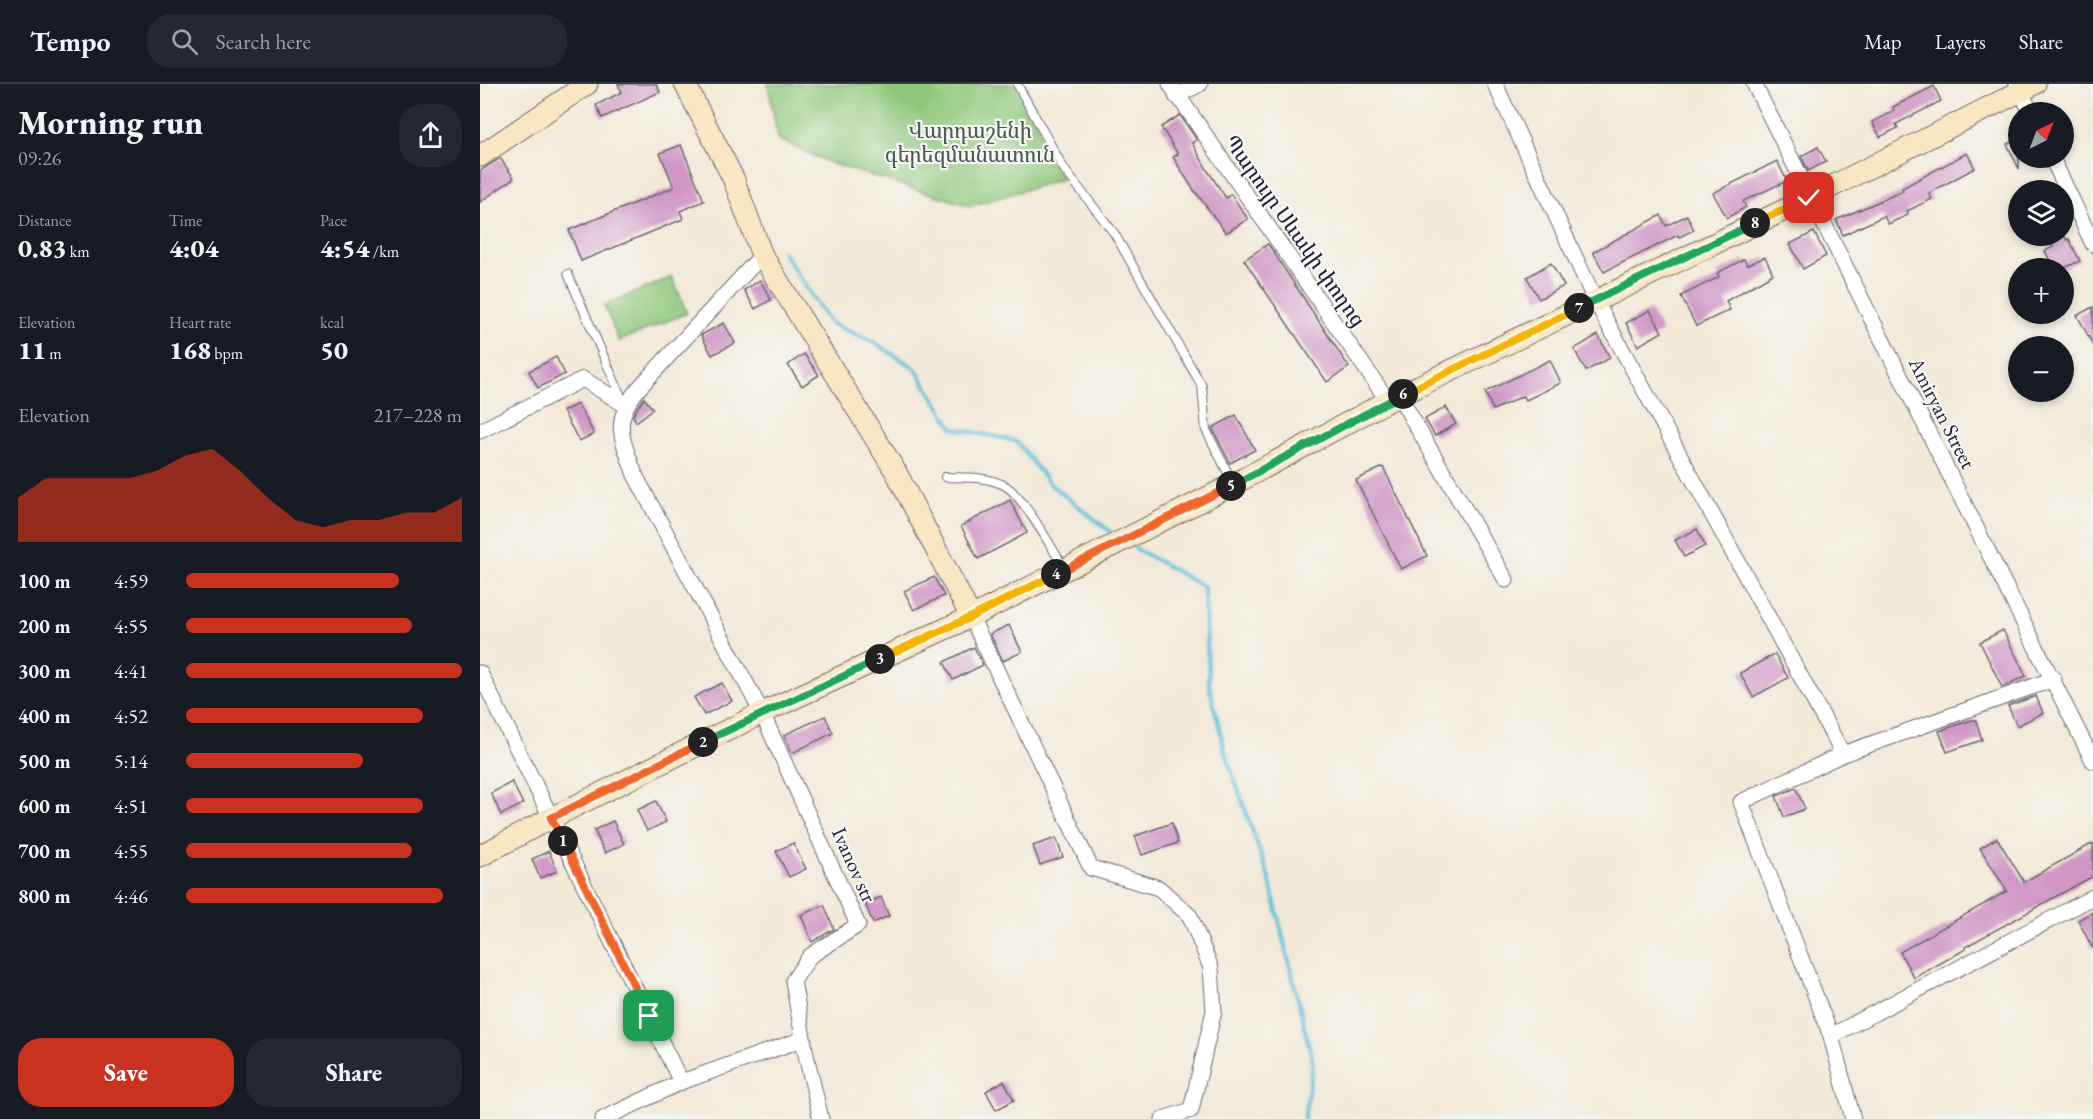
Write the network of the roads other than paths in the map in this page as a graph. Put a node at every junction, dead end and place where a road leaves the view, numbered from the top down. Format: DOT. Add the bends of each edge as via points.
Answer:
graph roads {
  1 [pos="586,84"];
  2 [pos="685,84"];
  3 [pos="1017,84"];
  4 [pos="1200,84"];
  5 [pos="1495,84"];
  6 [pos="1754,84"];
  7 [pos="2024,86"];
  8 [pos="1173,90"];
  9 [pos="2028,102"];
  10 [pos="480,156"];
  11 [pos="2057,168"];
  12 [pos="1809,198"];
  13 [pos="2093,244"];
  14 [pos="762,255"];
  15 [pos="568,274"];
  16 [pos="1595,300"];
  17 [pos="1394,398"];
  18 [pos="625,405"];
  19 [pos="480,431"];
  20 [pos="945,477"];
  21 [pos="1234,484"];
  22 [pos="1065,569"];
  23 [pos="1506,580"];
  24 [pos="971,617"];
  25 [pos="480,673"];
  26 [pos="2054,679"];
  27 [pos="762,713"];
  28 [pos="1843,754"];
  29 [pos="2093,761"];
  30 [pos="551,818"];
  31 [pos="480,856"];
  32 [pos="2093,897"];
  33 [pos="1831,1036"];
  34 [pos="803,1039"];
  35 [pos="681,1082"];
  36 [pos="603,1119"];
  37 [pos="821,1119"];
  38 [pos="1163,1119"];
  39 [pos="1854,1119"];
  1 -- 10 [label="street"];
  2 -- 14 [label="street" via="733,178"];
  3 -- 21 [label="lane" via="1064,169 1114,233 1202,386 1206,430"];
  4 -- 8 [label="street"];
  5 -- 16 [label="street"];
  6 -- 12 [label="street, Amiryan Street"];
  7 -- 9 [label="street"];
  7 -- 12 [label="street"];
  8 -- 17 [label="street, Պարույր Սևակի փողոց"];
  11 -- 13 [label="street"];
  12 -- 16 [label="street"];
  12 -- 26 [label="street, Amiryan Street"];
  14 -- 18 [label="street"];
  14 -- 24 [label="street" via="896,472"];
  15 -- 18 [label="lane"];
  16 -- 17 [label="street"];
  16 -- 28 [label="street"];
  17 -- 21 [label="street"];
  17 -- 23 [label="street, Պարույր Սևակի փողոց"];
  18 -- 19 [label="street" via="583,379"];
  18 -- 27 [label="street" via="620,420 621,436 635,475"];
  20 -- 22 [label="lane" via="984,478 1007,486"];
  21 -- 22 [label="street"];
  22 -- 24 [label="street"];
  24 -- 27 [label="street"];
  24 -- 38 [label="street" via="1091,868 1159,888 1190,916 1211,968 1214,1011 1191,1110"];
  25 -- 30 [label="street"];
  26 -- 28 [label="street"];
  26 -- 29 [label="street, Amiryan Street"];
  27 -- 30 [label="street"];
  27 -- 34 [label="street, Ivanov str" via="858,925 810,956 793,981"];
  28 -- 33 [label="street" via="1741,802"];
  30 -- 31 [label="street"];
  30 -- 35 [label="street"];
  32 -- 33 [label="street"];
  33 -- 39 [label="street"];
  34 -- 35 [label="street"];
  34 -- 37 [label="street, Ivanov str"];
  35 -- 36 [label="street"];
}
